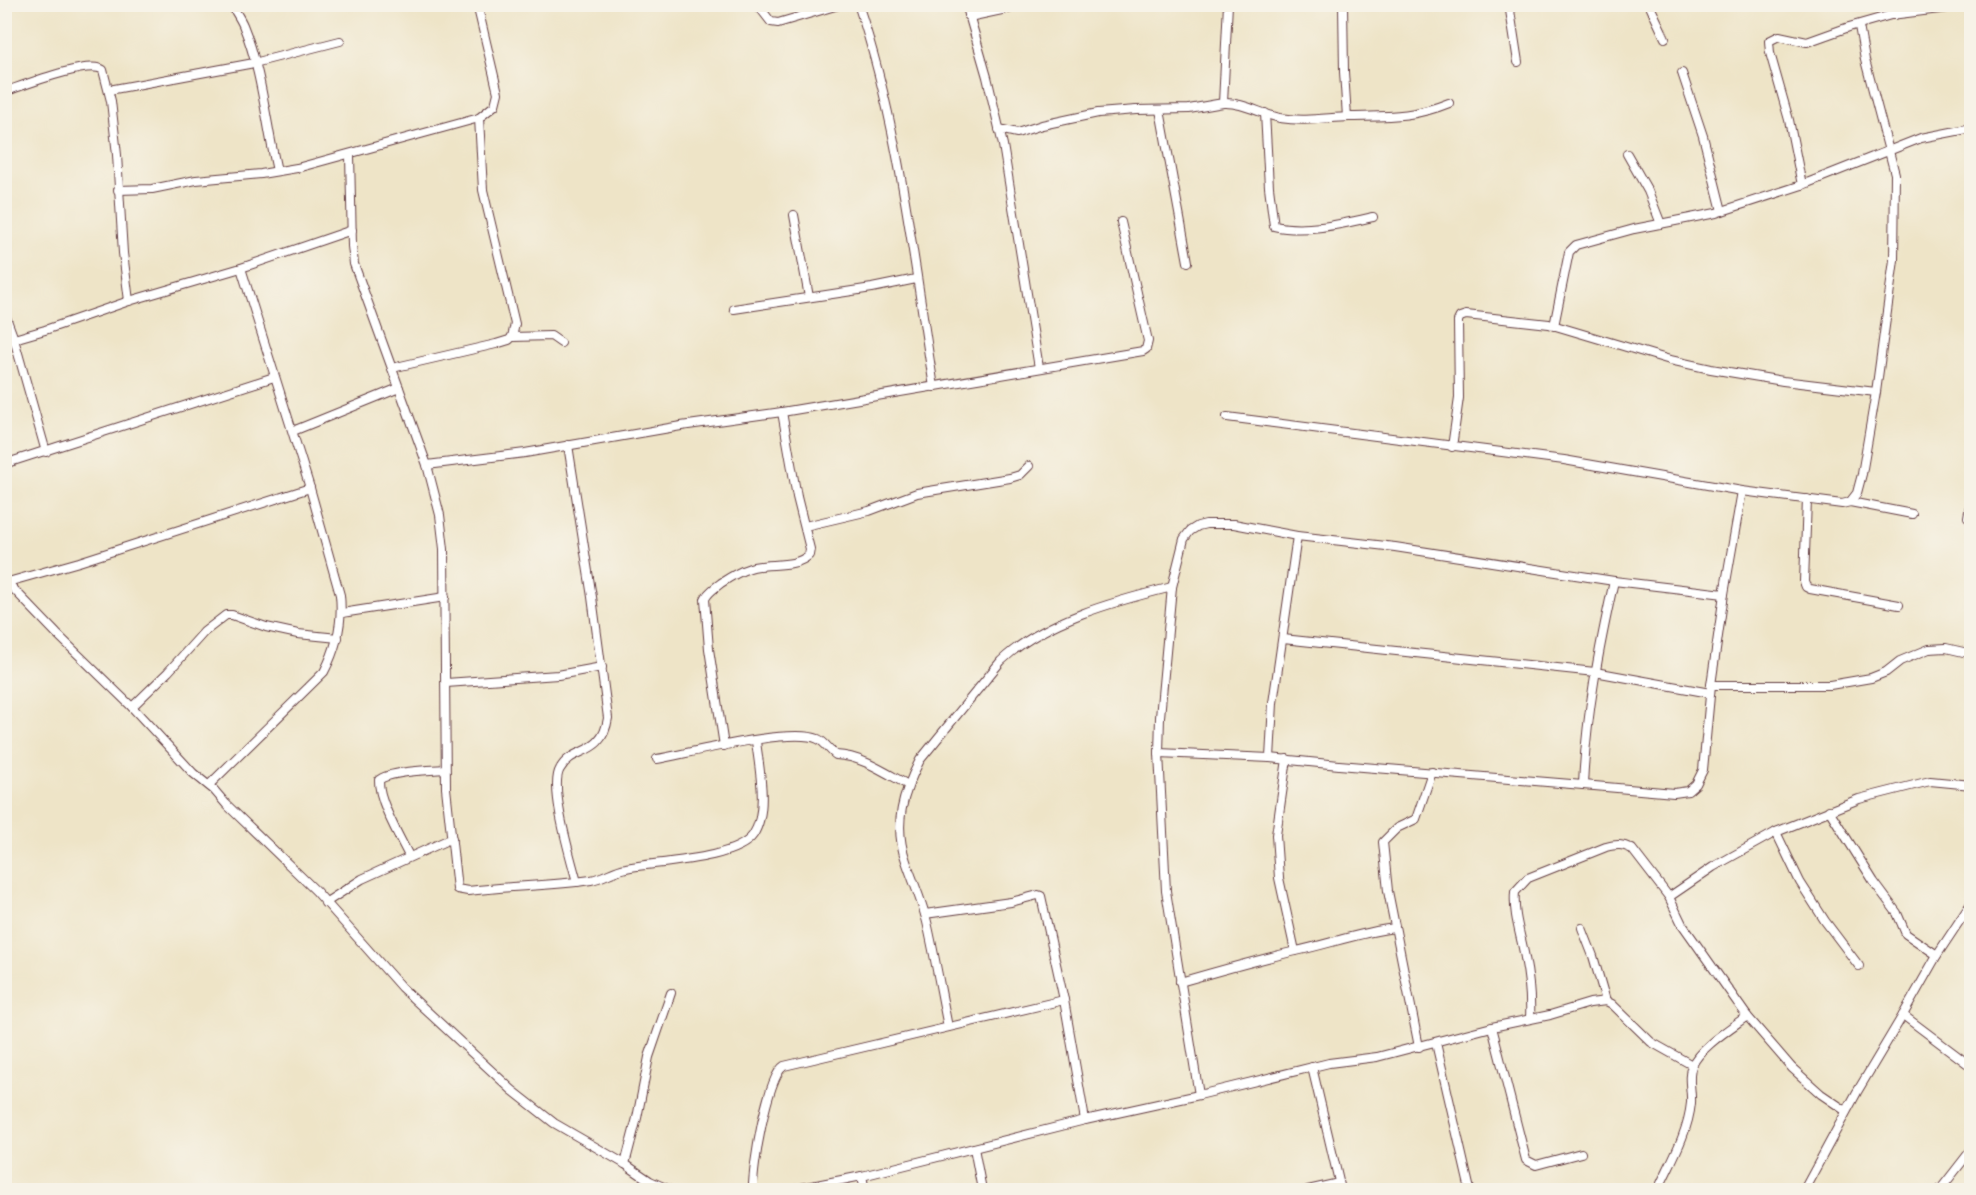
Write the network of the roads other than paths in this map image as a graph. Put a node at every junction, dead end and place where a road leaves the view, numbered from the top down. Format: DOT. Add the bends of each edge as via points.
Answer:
graph roads {
  1 [pos="231,4"];
  2 [pos="477,4"];
  3 [pos="757,4"];
  4 [pos="842,4"];
  5 [pos="858,4"];
  6 [pos="966,4"];
  7 [pos="1030,4"];
  8 [pos="1228,4"];
  9 [pos="1343,4"];
  10 [pos="1509,4"];
  11 [pos="1649,4"];
  12 [pos="1892,4"];
  13 [pos="1971,5"];
  14 [pos="1894,15"];
  15 [pos="969,17"];
  16 [pos="1859,26"];
  17 [pos="1665,38"];
  18 [pos="340,41"];
  19 [pos="1518,62"];
  20 [pos="254,63"];
  21 [pos="1682,73"];
  22 [pos="109,90"];
  23 [pos="4,92"];
  24 [pos="1222,103"];
  25 [pos="1449,103"];
  26 [pos="1160,110"];
  27 [pos="1265,113"];
  28 [pos="1347,117"];
  29 [pos="479,118"];
  30 [pos="1971,128"];
  31 [pos="999,129"];
  32 [pos="1017,133"];
  33 [pos="1003,146"];
  34 [pos="1888,151"];
  35 [pos="350,154"];
  36 [pos="1627,154"];
  37 [pos="277,171"];
  38 [pos="1802,185"];
  39 [pos="118,190"];
  40 [pos="1722,211"];
  41 [pos="794,215"];
  42 [pos="1373,217"];
  43 [pos="1121,222"];
  44 [pos="1661,224"];
  45 [pos="352,230"];
  46 [pos="1188,262"];
  47 [pos="241,268"];
  48 [pos="916,279"];
  49 [pos="809,297"];
  50 [pos="129,301"];
  51 [pos="734,309"];
  52 [pos="4,312"];
  53 [pos="1554,326"];
  54 [pos="512,337"];
  55 [pos="14,339"];
  56 [pos="561,344"];
  57 [pos="392,368"];
  58 [pos="1039,368"];
  59 [pos="274,377"];
  60 [pos="934,387"];
  61 [pos="399,388"];
  62 [pos="1876,392"];
  63 [pos="782,412"];
  64 [pos="1227,417"];
  65 [pos="293,431"];
  66 [pos="568,445"];
  67 [pos="1452,447"];
  68 [pos="46,452"];
  69 [pos="4,464"];
  70 [pos="427,465"];
  71 [pos="1029,466"];
  72 [pos="310,488"];
  73 [pos="1742,491"];
  74 [pos="1971,494"];
  75 [pos="1807,499"];
  76 [pos="1850,502"];
  77 [pos="1912,514"];
  78 [pos="1968,517"];
  79 [pos="805,526"];
  80 [pos="1297,536"];
  81 [pos="6,580"];
  82 [pos="1614,581"];
  83 [pos="1173,587"];
  84 [pos="1724,594"];
  85 [pos="445,597"];
  86 [pos="1899,605"];
  87 [pos="342,613"];
  88 [pos="338,638"];
  89 [pos="1283,639"];
  90 [pos="1971,654"];
  91 [pos="602,667"];
  92 [pos="1595,672"];
  93 [pos="446,683"];
  94 [pos="1710,689"];
  95 [pos="132,707"];
  96 [pos="756,741"];
  97 [pos="724,746"];
  98 [pos="1160,753"];
  99 [pos="1269,758"];
  100 [pos="657,759"];
  101 [pos="1287,759"];
  102 [pos="445,769"];
  103 [pos="1432,772"];
  104 [pos="209,785"];
  105 [pos="908,785"];
  106 [pos="1583,785"];
  107 [pos="1971,785"];
  108 [pos="1828,810"];
  109 [pos="1776,832"];
  110 [pos="452,838"];
  111 [pos="409,856"];
  112 [pos="577,882"];
  113 [pos="1669,897"];
  114 [pos="1971,902"];
  115 [pos="325,903"];
  116 [pos="925,914"];
  117 [pos="1968,918"];
  118 [pos="1395,928"];
  119 [pos="1582,928"];
  120 [pos="1295,951"];
  121 [pos="1937,955"];
  122 [pos="1859,966"];
  123 [pos="1180,982"];
  124 [pos="671,993"];
  125 [pos="1064,1000"];
  126 [pos="1606,1001"];
  127 [pos="1903,1015"];
  128 [pos="1747,1016"];
  129 [pos="1530,1019"];
  130 [pos="948,1027"];
  131 [pos="1492,1027"];
  132 [pos="1436,1043"];
  133 [pos="1419,1047"];
  134 [pos="1692,1065"];
  135 [pos="1312,1067"];
  136 [pos="1971,1067"];
  137 [pos="1199,1095"];
  138 [pos="1846,1111"];
  139 [pos="1085,1120"];
  140 [pos="974,1148"];
  141 [pos="1971,1149"];
  142 [pos="1581,1153"];
  143 [pos="625,1164"];
  144 [pos="862,1176"];
  145 [pos="1340,1187"];
  146 [pos="670,1191"];
  147 [pos="753,1191"];
  148 [pos="790,1191"];
  149 [pos="865,1191"];
  150 [pos="982,1191"];
  151 [pos="1308,1191"];
  152 [pos="1470,1191"];
  153 [pos="1658,1191"];
  154 [pos="1804,1191"];
  155 [pos="1940,1191"];
  1 -- 20 [label="street" via="243,23"];
  2 -- 29 [label="street" via="498,93 495,105"];
  3 -- 4 [label="street" via="771,22 778,23"];
  5 -- 48 [label="street" via="884,92"];
  6 -- 15 [label="street"];
  7 -- 15 [label="street"];
  8 -- 24 [label="street"];
  9 -- 28 [label="street"];
  10 -- 19 [label="street"];
  11 -- 17 [label="street"];
  12 -- 14 [label="street"];
  13 -- 14 [label="street"];
  14 -- 16 [label="street"];
  15 -- 31 [label="street"];
  16 -- 34 [label="street"];
  16 -- 38 [label="street" via="1807,42 1779,36 1769,41"];
  18 -- 20 [label="street"];
  20 -- 22 [label="street"];
  20 -- 37 [label="street"];
  21 -- 40 [label="street"];
  22 -- 23 [label="street" via="103,70 94,66"];
  22 -- 39 [label="street"];
  24 -- 26 [label="street"];
  24 -- 27 [label="street"];
  25 -- 28 [label="street" via="1405,116"];
  26 -- 32 [label="street" via="1098,113"];
  26 -- 46 [label="street"];
  27 -- 28 [label="street" via="1298,121"];
  27 -- 42 [label="street" via="1274,226 1321,227"];
  29 -- 35 [label="street"];
  29 -- 54 [label="street" via="483,190 514,324"];
  30 -- 34 [label="street" via="1922,138"];
  31 -- 32 [label="street"];
  31 -- 33 [label="street"];
  32 -- 33 [label="street"];
  33 -- 58 [label="street"];
  34 -- 38 [label="street"];
  34 -- 62 [label="street" via="1895,174 1894,260"];
  35 -- 37 [label="street"];
  35 -- 45 [label="street"];
  36 -- 44 [label="street"];
  37 -- 39 [label="street" via="152,189"];
  38 -- 40 [label="street"];
  39 -- 50 [label="street"];
  40 -- 44 [label="street"];
  41 -- 49 [label="street"];
  43 -- 58 [label="street" via="1148,341 1146,348 1135,354"];
  44 -- 53 [label="street" via="1604,236 1572,248"];
  45 -- 47 [label="street"];
  45 -- 57 [label="street" via="354,264"];
  47 -- 50 [label="street"];
  47 -- 59 [label="street"];
  48 -- 49 [label="street"];
  48 -- 60 [label="street"];
  49 -- 51 [label="street"];
  50 -- 55 [label="street"];
  52 -- 55 [label="street"];
  53 -- 62 [label="street" via="1670,360 1783,381"];
  53 -- 67 [label="street" via="1460,316 1459,398"];
  54 -- 56 [label="street" via="550,336"];
  54 -- 57 [label="street"];
  55 -- 68 [label="street"];
  57 -- 61 [label="street"];
  58 -- 60 [label="street"];
  59 -- 65 [label="street"];
  59 -- 68 [label="street"];
  60 -- 63 [label="street"];
  61 -- 65 [label="street"];
  61 -- 70 [label="street"];
  62 -- 76 [label="street" via="1862,474"];
  63 -- 66 [label="street"];
  63 -- 79 [label="street" via="789,462"];
  64 -- 67 [label="street"];
  65 -- 72 [label="street"];
  66 -- 70 [label="street"];
  66 -- 91 [label="street"];
  67 -- 73 [label="street" via="1564,460"];
  68 -- 69 [label="street"];
  70 -- 85 [label="street" via="443,535"];
  71 -- 79 [label="street" via="1010,478 917,493 869,511"];
  72 -- 81 [label="street" via="79,562"];
  72 -- 87 [label="street"];
  73 -- 75 [label="street"];
  73 -- 84 [label="street"];
  74 -- 78 [label="street"];
  75 -- 76 [label="street"];
  75 -- 86 [label="street" via="1806,587"];
  76 -- 77 [label="street"];
  79 -- 97 [label="street" via="810,549 805,559 751,567 711,590 705,599"];
  80 -- 82 [label="street"];
  80 -- 83 [label="street" via="1234,524 1198,526 1184,539"];
  80 -- 89 [label="street"];
  81 -- 95 [label="street"];
  82 -- 84 [label="street"];
  82 -- 92 [label="street"];
  83 -- 98 [label="street"];
  83 -- 105 [label="street" via="1116,601 1013,649 920,760"];
  84 -- 94 [label="street"];
  85 -- 87 [label="street"];
  85 -- 93 [label="street"];
  87 -- 88 [label="street"];
  88 -- 95 [label="street" via="298,634 226,615 204,632"];
  88 -- 104 [label="street" via="324,672"];
  89 -- 92 [label="street"];
  89 -- 99 [label="street"];
  90 -- 94 [label="street" via="1946,648 1929,649 1871,678 1830,685"];
  91 -- 93 [label="street" via="558,675"];
  91 -- 112 [label="street" via="606,728 596,744 565,762 556,779"];
  92 -- 94 [label="street"];
  92 -- 106 [label="street"];
  93 -- 102 [label="street"];
  94 -- 106 [label="street" via="1703,770 1688,791 1657,793"];
  95 -- 104 [label="street"];
  96 -- 97 [label="street"];
  96 -- 105 [label="street" via="769,737 817,739 836,754 864,762"];
  96 -- 112 [label="street" via="759,821 753,836 743,844 712,855 625,868"];
  97 -- 100 [label="street"];
  98 -- 99 [label="street"];
  98 -- 123 [label="street" via="1166,891"];
  99 -- 101 [label="street"];
  101 -- 103 [label="street"];
  101 -- 120 [label="street" via="1276,836 1278,878"];
  102 -- 110 [label="street"];
  102 -- 111 [label="street" via="379,780"];
  103 -- 106 [label="street"];
  103 -- 118 [label="street" via="1416,819 1397,828 1383,842"];
  104 -- 115 [label="street"];
  105 -- 116 [label="street" via="899,814 901,839"];
  107 -- 108 [label="street" via="1930,781"];
  108 -- 109 [label="street"];
  108 -- 121 [label="street" via="1897,914 1906,934"];
  109 -- 113 [label="street"];
  109 -- 122 [label="street" via="1800,882"];
  110 -- 111 [label="street"];
  110 -- 112 [label="street" via="456,886 460,890"];
  111 -- 115 [label="street"];
  113 -- 128 [label="street" via="1682,924"];
  113 -- 129 [label="street" via="1624,844 1606,847 1520,884 1515,892 1515,916 1531,996"];
  114 -- 117 [label="street"];
  115 -- 143 [label="street" via="401,987 512,1090 554,1123"];
  116 -- 125 [label="street" via="1041,896"];
  116 -- 130 [label="street"];
  117 -- 121 [label="street"];
  118 -- 120 [label="street"];
  118 -- 133 [label="street"];
  119 -- 126 [label="street"];
  120 -- 123 [label="street"];
  121 -- 127 [label="street"];
  123 -- 137 [label="street"];
  124 -- 143 [label="street" via="649,1057"];
  125 -- 130 [label="street"];
  125 -- 139 [label="street"];
  126 -- 129 [label="street"];
  126 -- 134 [label="street" via="1651,1042"];
  127 -- 136 [label="street"];
  127 -- 138 [label="street"];
  128 -- 134 [label="street" via="1704,1050"];
  128 -- 138 [label="street" via="1792,1068 1821,1095"];
  129 -- 131 [label="street"];
  130 -- 147 [label="street" via="779,1069 755,1160"];
  131 -- 132 [label="street"];
  131 -- 142 [label="street" via="1526,1160 1536,1165"];
  132 -- 133 [label="street"];
  132 -- 152 [label="street"];
  133 -- 135 [label="street"];
  134 -- 153 [label="street" via="1687,1124"];
  135 -- 137 [label="street"];
  135 -- 145 [label="street"];
  137 -- 139 [label="street"];
  138 -- 154 [label="street"];
  139 -- 140 [label="street"];
  140 -- 144 [label="street"];
  140 -- 150 [label="street"];
  141 -- 155 [label="street"];
  143 -- 146 [label="street"];
  144 -- 148 [label="street"];
  144 -- 149 [label="street"];
  145 -- 151 [label="street"];
}
